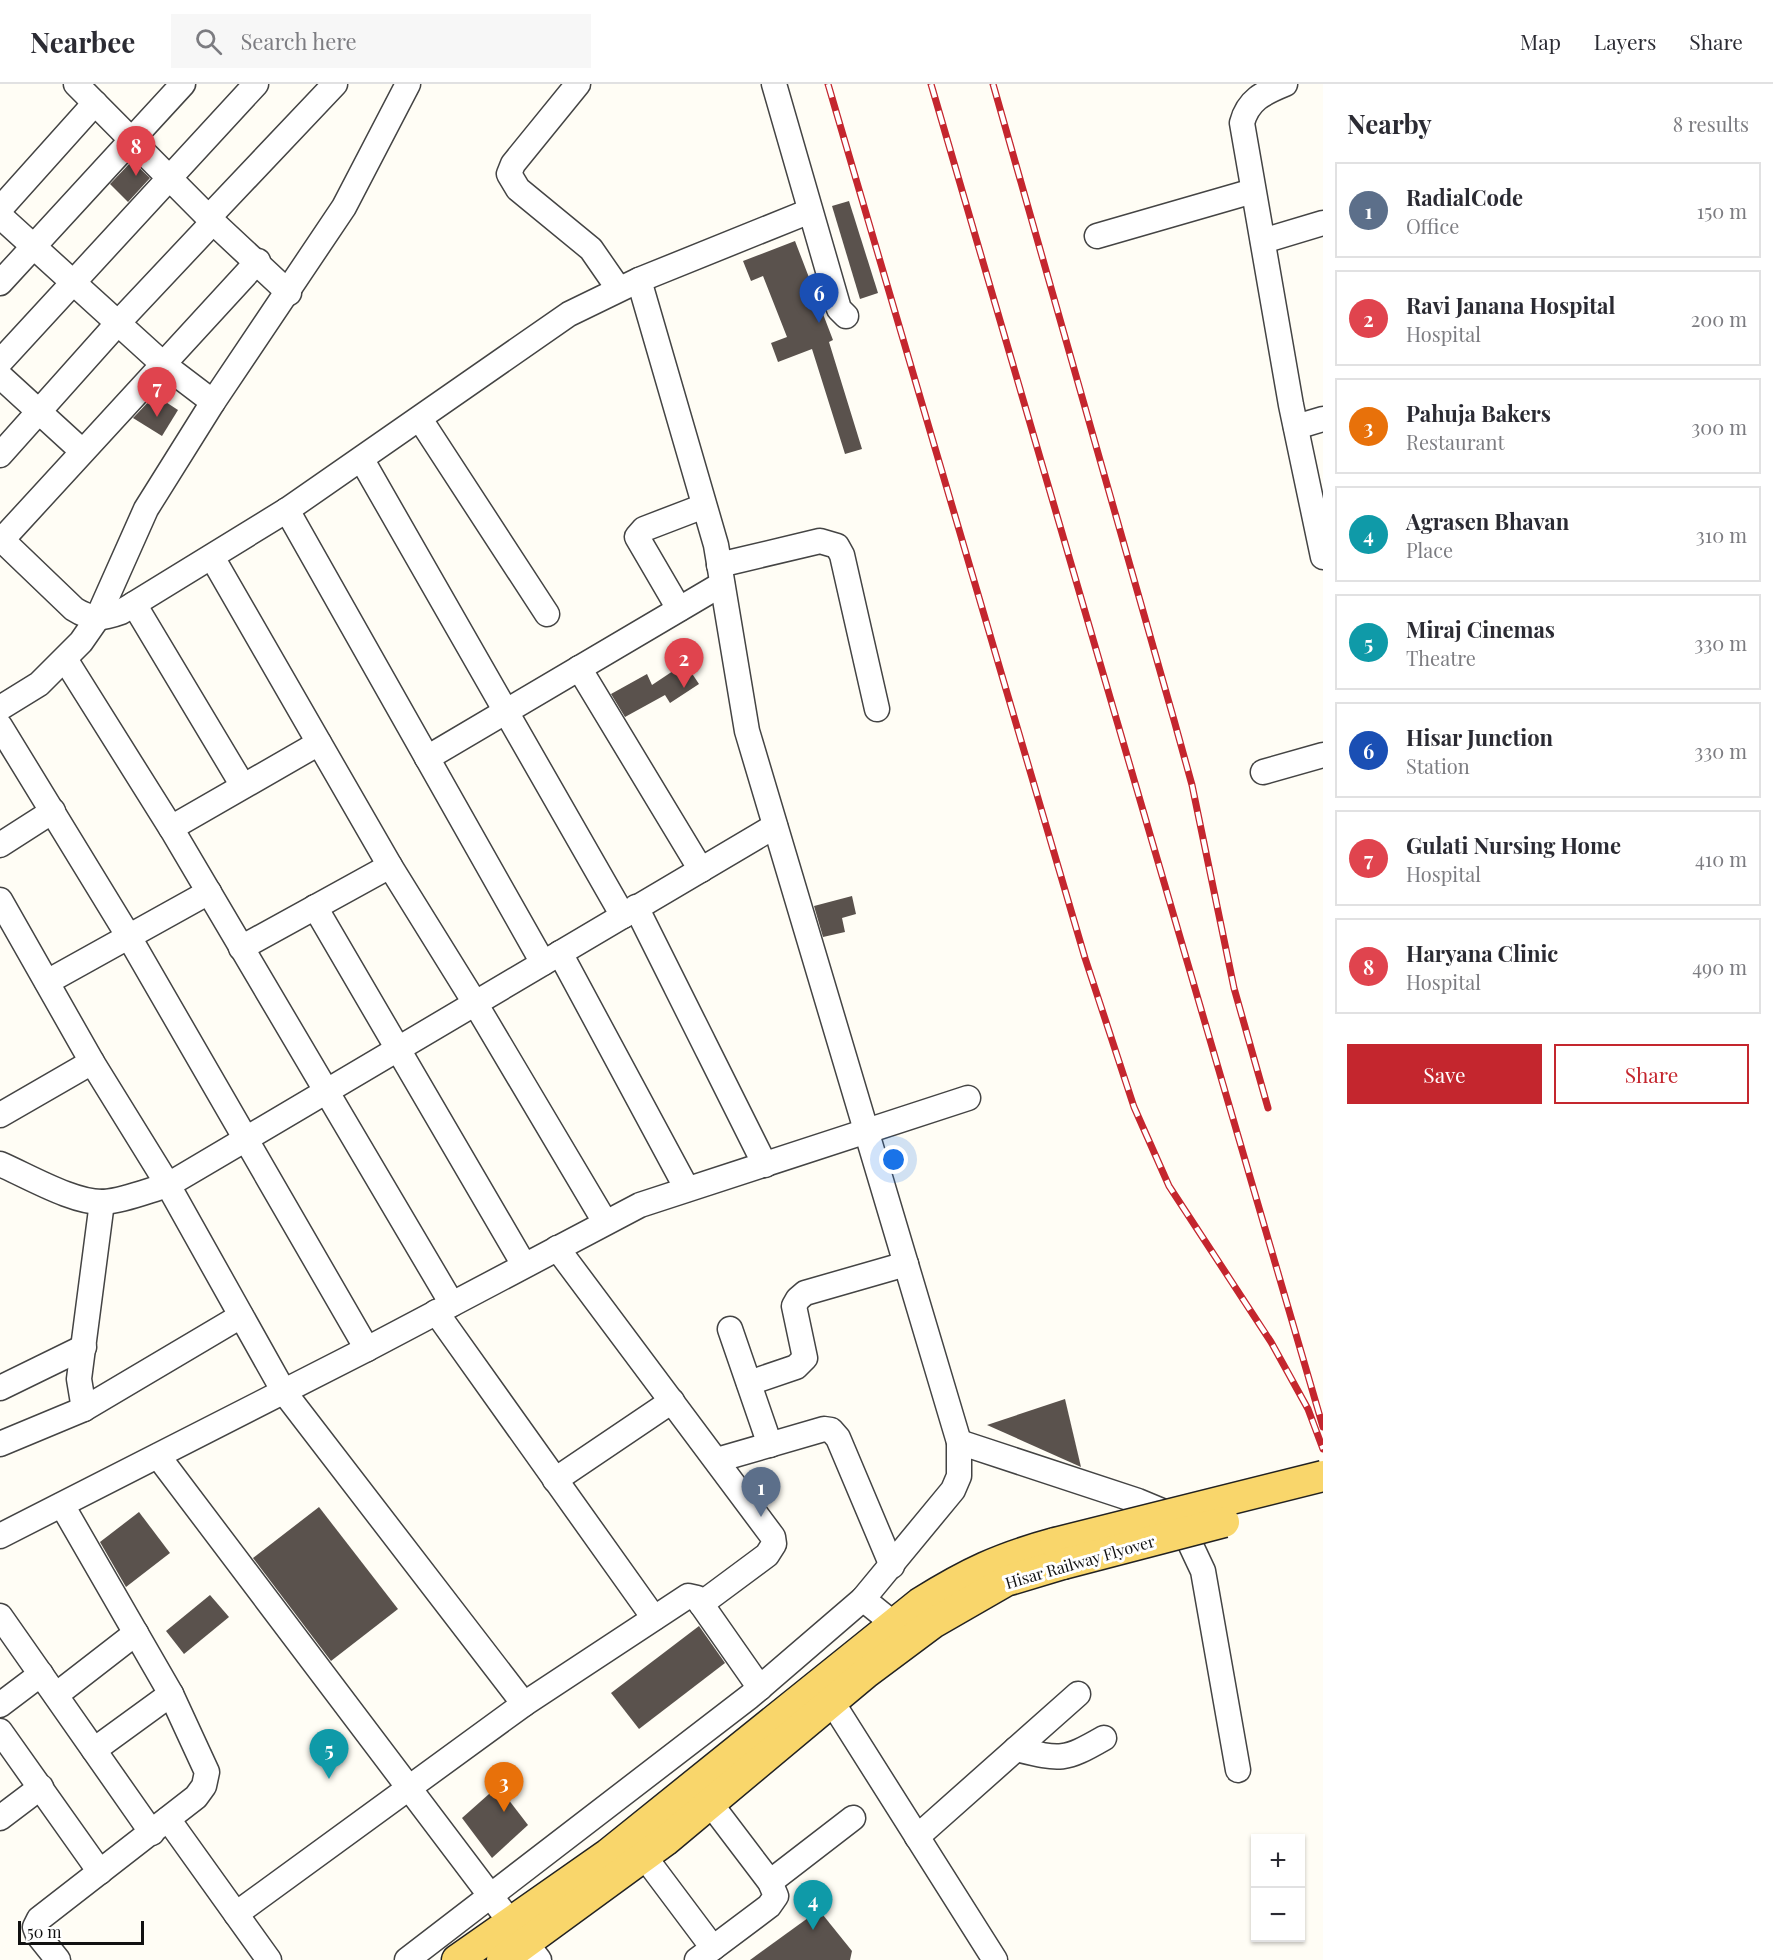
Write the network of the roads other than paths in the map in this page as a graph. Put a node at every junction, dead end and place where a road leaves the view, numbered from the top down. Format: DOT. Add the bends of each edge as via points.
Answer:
graph roads {
  1 [pos="76,84"];
  2 [pos="183,84"];
  3 [pos="256,84"];
  4 [pos="335,84"];
  5 [pos="578,84"];
  6 [pos="774,84"];
  7 [pos="1285,84"];
  8 [pos="405,86"];
  9 [pos="95,103"];
  10 [pos="131,138"];
  11 [pos="169,176"];
  12 [pos="1253,191"];
  13 [pos="0,209"];
  14 [pos="810,211"];
  15 [pos="0,216"];
  16 [pos="211,219"];
  17 [pos="1323,223"];
  18 [pos="1097,236"];
  19 [pos="1263,241"];
  20 [pos="32,247"];
  21 [pos="258,261"];
  22 [pos="72,282"];
  23 [pos="0,283"];
  24 [pos="628,284"];
  25 [pos="289,293"];
  26 [pos="846,316"];
  27 [pos="117,324"];
  28 [pos="0,362"];
  29 [pos="163,364"];
  30 [pos="0,376"];
  31 [pos="213,402"];
  32 [pos="38,411"];
  33 [pos="420,419"];
  34 [pos="1323,419"];
  35 [pos="1296,427"];
  36 [pos="82,451"];
  37 [pos="0,454"];
  38 [pos="362,460"];
  39 [pos="1316,485"];
  40 [pos="705,506"];
  41 [pos="287,510"];
  42 [pos="1,540"];
  43 [pos="212,556"];
  44 [pos="1323,557"];
  45 [pos="721,574"];
  46 [pos="134,604"];
  47 [pos="679,609"];
  48 [pos="547,614"];
  49 [pos="97,619"];
  50 [pos="65,658"];
  51 [pos="579,668"];
  52 [pos="0,708"];
  53 [pos="877,709"];
  54 [pos="506,711"];
  55 [pos="0,726"];
  56 [pos="319,743"];
  57 [pos="1323,754"];
  58 [pos="427,759"];
  59 [pos="1263,772"];
  60 [pos="243,786"];
  61 [pos="53,811"];
  62 [pos="776,826"];
  63 [pos="171,828"];
  64 [pos="0,845"];
  65 [pos="390,866"];
  66 [pos="701,870"];
  67 [pos="209,892"];
  68 [pos="0,900"];
  69 [pos="315,907"];
  70 [pos="629,911"];
  71 [pos="129,937"];
  72 [pos="242,948"];
  73 [pos="551,958"];
  74 [pos="47,982"];
  75 [pos="475,1003"];
  76 [pos="399,1049"];
  77 [pos="92,1062"];
  78 [pos="326,1091"];
  79 [pos="968,1098"];
  80 [pos="1,1111"];
  81 [pos="865,1132"];
  82 [pos="246,1138"];
  83 [pos="0,1164"];
  84 [pos="765,1165"];
  85 [pos="168,1185"];
  86 [pos="687,1189"];
  87 [pos="102,1202"];
  88 [pos="605,1222"];
  89 [pos="557,1248"];
  90 [pos="906,1264"];
  91 [pos="524,1265"];
  92 [pos="444,1308"];
  93 [pos="242,1316"];
  94 [pos="730,1329"];
  95 [pos="84,1347"];
  96 [pos="367,1349"];
  97 [pos="749,1383"];
  98 [pos="0,1388"];
  99 [pos="284,1392"];
  100 [pos="672,1401"];
  101 [pos="84,1409"];
  102 [pos="959,1442"];
  103 [pos="0,1444"];
  104 [pos="770,1445"];
  105 [pos="158,1456"];
  106 [pos="717,1460"];
  107 [pos="1323,1476"];
  108 [pos="555,1480"];
  109 [pos="1323,1497"];
  110 [pos="62,1505"];
  111 [pos="0,1536"];
  112 [pos="1059,1554"];
  113 [pos="892,1566"];
  114 [pos="863,1599"];
  115 [pos="701,1604"];
  116 [pos="0,1616"];
  117 [pos="654,1618"];
  118 [pos="894,1624"];
  119 [pos="136,1633"];
  120 [pos="41,1674"];
  121 [pos="760,1688"];
  122 [pos="171,1694"];
  123 [pos="1078,1694"];
  124 [pos="56,1695"];
  125 [pos="832,1702"];
  126 [pos="524,1704"];
  127 [pos="0,1705"];
  128 [pos="0,1731"];
  129 [pos="1104,1738"];
  130 [pos="1016,1749"];
  131 [pos="94,1750"];
  132 [pos="1238,1770"];
  133 [pos="41,1787"];
  134 [pos="410,1788"];
  135 [pos="710,1803"];
  136 [pos="0,1818"];
  137 [pos="853,1818"];
  138 [pos="160,1826"];
  139 [pos="917,1837"];
  140 [pos="644,1856"];
  141 [pos="99,1872"];
  142 [pos="770,1882"];
  143 [pos="492,1897"];
  144 [pos="236,1914"];
  145 [pos="526,1942"];
  146 [pos="705,1954"];
  147 [pos="58,1960"];
  148 [pos="269,1960"];
  149 [pos="407,1960"];
  150 [pos="457,1960"];
  151 [pos="502,1960"];
  152 [pos="995,1960"];
  1 -- 9 [label="street"];
  2 -- 10 [label="street"];
  3 -- 11 [label="street"];
  4 -- 16 [label="street"];
  5 -- 24 [label="street" via="509,174 518,189"];
  6 -- 14 [label="street"];
  7 -- 12 [label="street" via="1254,100 1242,123"];
  8 -- 25 [label="street" via="344,207"];
  9 -- 10 [label="street"];
  9 -- 13 [label="street"];
  10 -- 11 [label="street"];
  10 -- 20 [label="street"];
  11 -- 16 [label="street"];
  11 -- 22 [label="street"];
  12 -- 18 [label="street"];
  12 -- 19 [label="street"];
  14 -- 24 [label="street"];
  14 -- 26 [label="street" via="839,309"];
  15 -- 20 [label="street"];
  16 -- 21 [label="street"];
  16 -- 27 [label="street"];
  17 -- 19 [label="street"];
  19 -- 35 [label="street"];
  20 -- 22 [label="street"];
  20 -- 23 [label="street"];
  21 -- 25 [label="street"];
  21 -- 29 [label="street"];
  22 -- 27 [label="street"];
  22 -- 28 [label="street"];
  24 -- 33 [label="street" via="569,314"];
  24 -- 40 [label="street"];
  25 -- 31 [label="street"];
  27 -- 29 [label="street"];
  27 -- 32 [label="street"];
  29 -- 31 [label="street"];
  29 -- 36 [label="street"];
  30 -- 32 [label="street"];
  31 -- 49 [label="street" via="146,509"];
  32 -- 36 [label="street"];
  32 -- 37 [label="street"];
  33 -- 38 [label="street"];
  33 -- 48 [label="street"];
  34 -- 35 [label="street"];
  35 -- 39 [label="street"];
  36 -- 42 [label="street"];
  38 -- 41 [label="street"];
  38 -- 54 [label="street"];
  39 -- 44 [label="street"];
  40 -- 45 [label="street"];
  40 -- 47 [label="street" via="644,529 637,537"];
  41 -- 43 [label="street"];
  41 -- 58 [label="street"];
  42 -- 49 [label="street" via="74,609"];
  43 -- 46 [label="street"];
  43 -- 56 [label="street"];
  45 -- 47 [label="street"];
  45 -- 53 [label="street" via="820,541 837,546"];
  45 -- 62 [label="street" via="747,731"];
  46 -- 49 [label="street"];
  46 -- 60 [label="street"];
  47 -- 51 [label="street"];
  49 -- 50 [label="street"];
  50 -- 52 [label="street" via="39,684"];
  50 -- 63 [label="street"];
  51 -- 54 [label="street"];
  51 -- 66 [label="street"];
  54 -- 58 [label="street"];
  54 -- 70 [label="street"];
  55 -- 61 [label="street"];
  56 -- 60 [label="street"];
  56 -- 65 [label="street"];
  57 -- 59 [label="street"];
  58 -- 73 [label="street"];
  60 -- 63 [label="street"];
  61 -- 64 [label="street"];
  61 -- 71 [label="street"];
  62 -- 66 [label="street"];
  62 -- 81 [label="street"];
  63 -- 67 [label="street"];
  65 -- 69 [label="street"];
  65 -- 75 [label="street"];
  66 -- 70 [label="street"];
  67 -- 71 [label="street"];
  67 -- 72 [label="street"];
  68 -- 74 [label="street"];
  69 -- 72 [label="street"];
  69 -- 76 [label="street"];
  70 -- 73 [label="street"];
  70 -- 84 [label="street"];
  71 -- 74 [label="street"];
  71 -- 82 [label="street"];
  72 -- 78 [label="street"];
  73 -- 75 [label="street"];
  73 -- 86 [label="street"];
  74 -- 77 [label="street"];
  75 -- 76 [label="street"];
  75 -- 88 [label="street"];
  76 -- 78 [label="street"];
  76 -- 91 [label="street"];
  77 -- 80 [label="street"];
  77 -- 85 [label="street"];
  78 -- 82 [label="street"];
  78 -- 92 [label="street"];
  79 -- 81 [label="street"];
  81 -- 84 [label="street"];
  81 -- 90 [label="street"];
  82 -- 85 [label="street"];
  82 -- 96 [label="street"];
  83 -- 87 [label="street" via="68,1194"];
  84 -- 86 [label="street"];
  85 -- 87 [label="street"];
  85 -- 93 [label="street"];
  86 -- 88 [label="street"];
  87 -- 95 [label="street"];
  88 -- 89 [label="street"];
  89 -- 91 [label="street"];
  89 -- 100 [label="street"];
  90 -- 97 [label="street" via="806,1293 798,1299 794,1306 805,1358 796,1367"];
  90 -- 102 [label="street"];
  91 -- 92 [label="street"];
  92 -- 96 [label="street"];
  92 -- 108 [label="street"];
  93 -- 99 [label="street"];
  93 -- 101 [label="street"];
  94 -- 97 [label="street"];
  95 -- 98 [label="street"];
  95 -- 101 [label="street" via="79,1379"];
  96 -- 99 [label="street"];
  97 -- 104 [label="street"];
  99 -- 105 [label="street"];
  99 -- 126 [label="street"];
  100 -- 106 [label="street"];
  100 -- 108 [label="street"];
  101 -- 103 [label="street"];
  102 -- 113 [label="street" via="959,1476 953,1490"];
  102 -- 132 [label="street" via="1138,1501 1162,1511 1177,1524 1203,1571"];
  104 -- 106 [label="street"];
  104 -- 113 [label="street" via="824,1429 835,1433"];
  105 -- 110 [label="street"];
  105 -- 134 [label="street"];
  106 -- 115 [label="street" via="774,1544 767,1555"];
  107 -- 112 [label="main road, Hisar Railway Flyover, bridge"];
  108 -- 117 [label="street"];
  109 -- 112 [label="main road, Hisar Railway Flyover, bridge"];
  110 -- 111 [label="street"];
  110 -- 119 [label="street"];
  112 -- 118 [label="main road, Hisar Railway Flyover" via="1010,1555 965,1575"];
  112 -- 125 [label="main road, Hisar Railway Flyover" via="933,1623"];
  113 -- 114 [label="street"];
  114 -- 118 [label="street"];
  114 -- 121 [label="street"];
  115 -- 117 [label="street" via="688,1596"];
  115 -- 121 [label="street"];
  116 -- 120 [label="street"];
  117 -- 126 [label="street"];
  118 -- 145 [label="main road, Hisar Railway Flyover" via="608,1854"];
  119 -- 122 [label="street"];
  119 -- 124 [label="street"];
  120 -- 124 [label="street"];
  120 -- 127 [label="street"];
  121 -- 143 [label="street"];
  122 -- 131 [label="street"];
  122 -- 138 [label="street" via="207,1772 200,1791"];
  123 -- 130 [label="street"];
  124 -- 131 [label="street"];
  125 -- 135 [label="main road, Hisar Railway Flyover"];
  125 -- 139 [label="street"];
  126 -- 134 [label="street"];
  128 -- 133 [label="street"];
  129 -- 130 [label="street" via="1071,1756 1055,1759"];
  130 -- 139 [label="street"];
  131 -- 138 [label="street"];
  133 -- 136 [label="street"];
  133 -- 141 [label="street"];
  134 -- 143 [label="street"];
  134 -- 144 [label="street"];
  135 -- 140 [label="main road, Hisar Railway Flyover"];
  135 -- 142 [label="street"];
  137 -- 142 [label="street"];
  138 -- 141 [label="street"];
  138 -- 144 [label="street"];
  139 -- 152 [label="street"];
  140 -- 145 [label="main road, Hisar Railway Flyover"];
  140 -- 146 [label="street"];
  141 -- 147 [label="street" via="47,1911 35,1927"];
  142 -- 146 [label="street" via="774,1901"];
  143 -- 145 [label="street"];
  143 -- 149 [label="street"];
  144 -- 148 [label="street"];
  145 -- 150 [label="main road"];
  145 -- 151 [label="main road"];
}
